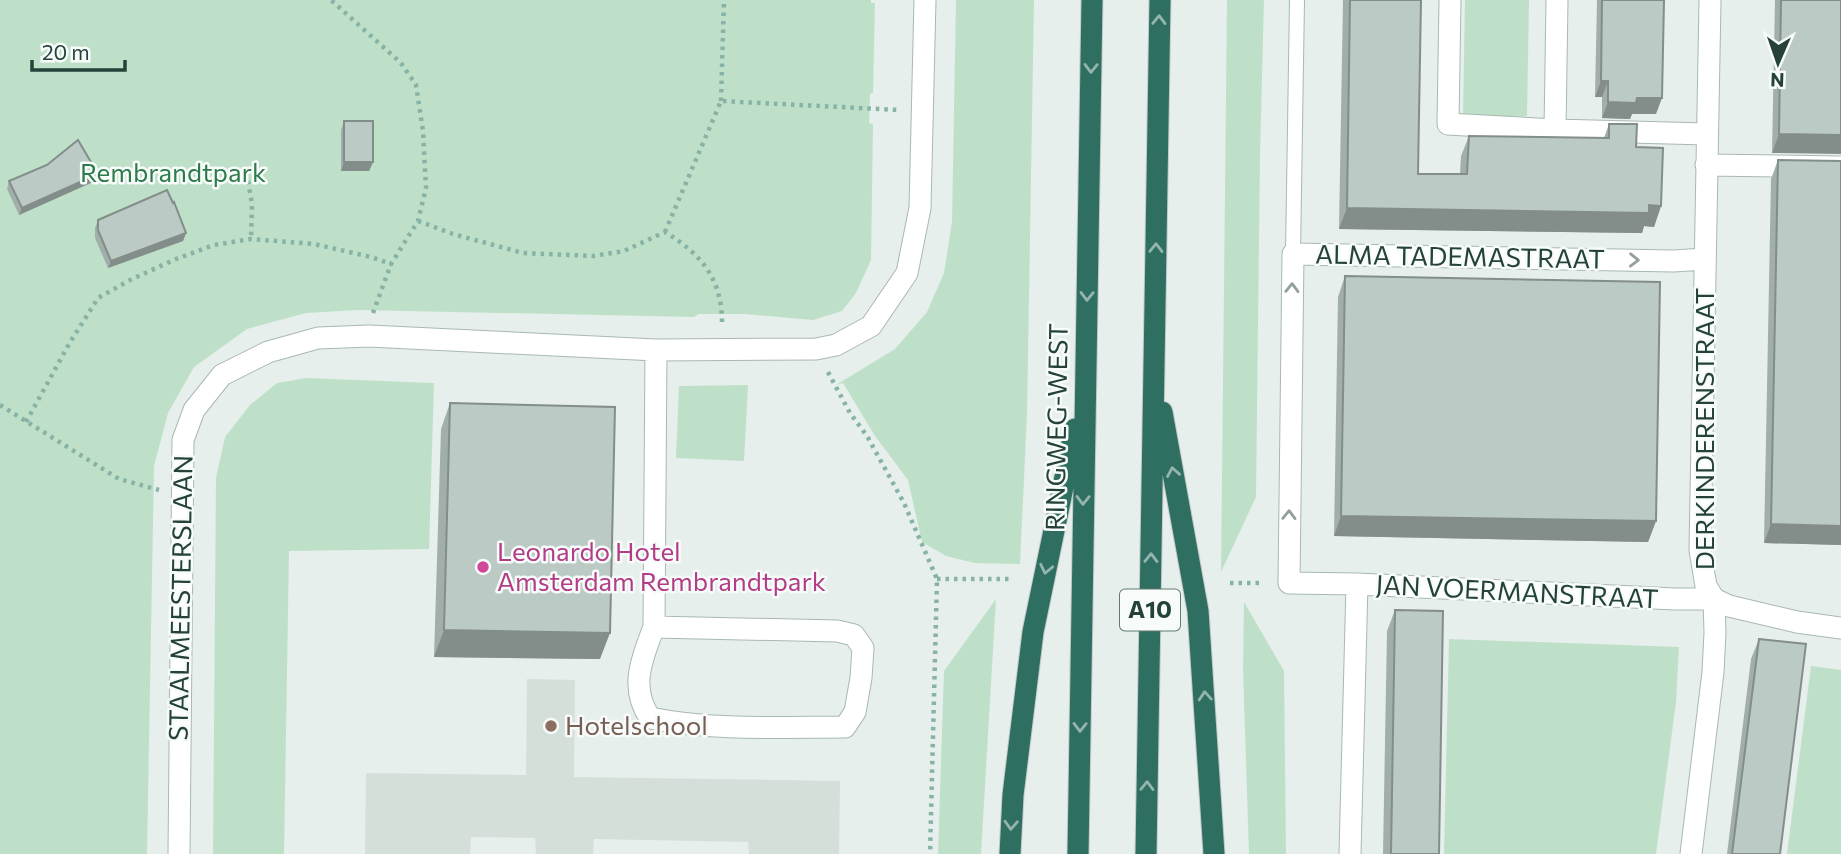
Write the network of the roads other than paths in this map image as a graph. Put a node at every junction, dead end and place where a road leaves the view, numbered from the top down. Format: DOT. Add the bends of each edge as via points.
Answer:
graph roads {
  1 [pos="925,0"];
  2 [pos="1092,0"];
  3 [pos="1160,0"];
  4 [pos="1297,0"];
  5 [pos="1450,0"];
  6 [pos="1557,0"];
  7 [pos="1710,0"];
  8 [pos="1555,130"];
  9 [pos="1707,134"];
  10 [pos="1706,164"];
  11 [pos="1841,167"];
  12 [pos="1293,254"];
  13 [pos="1704,259"];
  14 [pos="656,350"];
  15 [pos="1154,365"];
  16 [pos="1085,383"];
  17 [pos="1289,583"];
  18 [pos="1357,584"];
  19 [pos="1714,599"];
  20 [pos="654,627"];
  21 [pos="1841,628"];
  22 [pos="179,854"];
  23 [pos="1010,854"];
  24 [pos="1078,854"];
  25 [pos="1146,854"];
  26 [pos="1214,854"];
  27 [pos="1350,854"];
  28 [pos="1691,854"];
  1 -- 14 [label="street, STAALMEESTERSLAAN" via="920,208 908,273 872,326 836,345 816,349"];
  2 -- 16 [label="highway, RINGWEG-WEST / A10, one-way"];
  15 -- 3 [label="highway, A10, one-way"];
  4 -- 12 [label="lane"];
  5 -- 8 [label="street" via="1448,124"];
  6 -- 8 [label="street"];
  7 -- 9 [label="street, DERKINDERENSTRAAT"];
  8 -- 9 [label="street"];
  9 -- 10 [label="street, DERKINDERENSTRAAT"];
  10 -- 11 [label="street"];
  10 -- 13 [label="street, DERKINDERENSTRAAT"];
  12 -- 13 [label="street, ALMA TADEMASTRAAT, one-way"];
  17 -- 12 [label="street, ALMA TADEMASTRAAT, one-way"];
  13 -- 19 [label="street, DERKINDERENSTRAAT" via="1700,550 1706,586"];
  14 -- 20 [label="street"];
  14 -- 22 [label="street, STAALMEESTERSLAAN" via="369,336 318,338 268,352 222,375 194,411 183,440"];
  25 -- 15 [label="highway, A10, one-way"];
  26 -- 15 [label="highway, A10, one-way" via="1198,611"];
  16 -- 23 [label="highway, A10, one-way" via="1033,632"];
  16 -- 24 [label="highway, RINGWEG-WEST / A10, one-way"];
  17 -- 18 [label="street, JAN VOERMANSTRAAT"];
  18 -- 19 [label="street, JAN VOERMANSTRAAT"];
  18 -- 27 [label="street, JAN VOERMANSTRAAT"];
  19 -- 21 [label="street, JAN VOERMANSTRAAT" via="1797,622"];
  19 -- 28 [label="street, DERKINDERENSTRAAT" via="1713,672"];
  20 -- 20 [label="street" via="638,687 641,705 650,718 723,727 845,727 855,712 863,648 854,635"];
}
